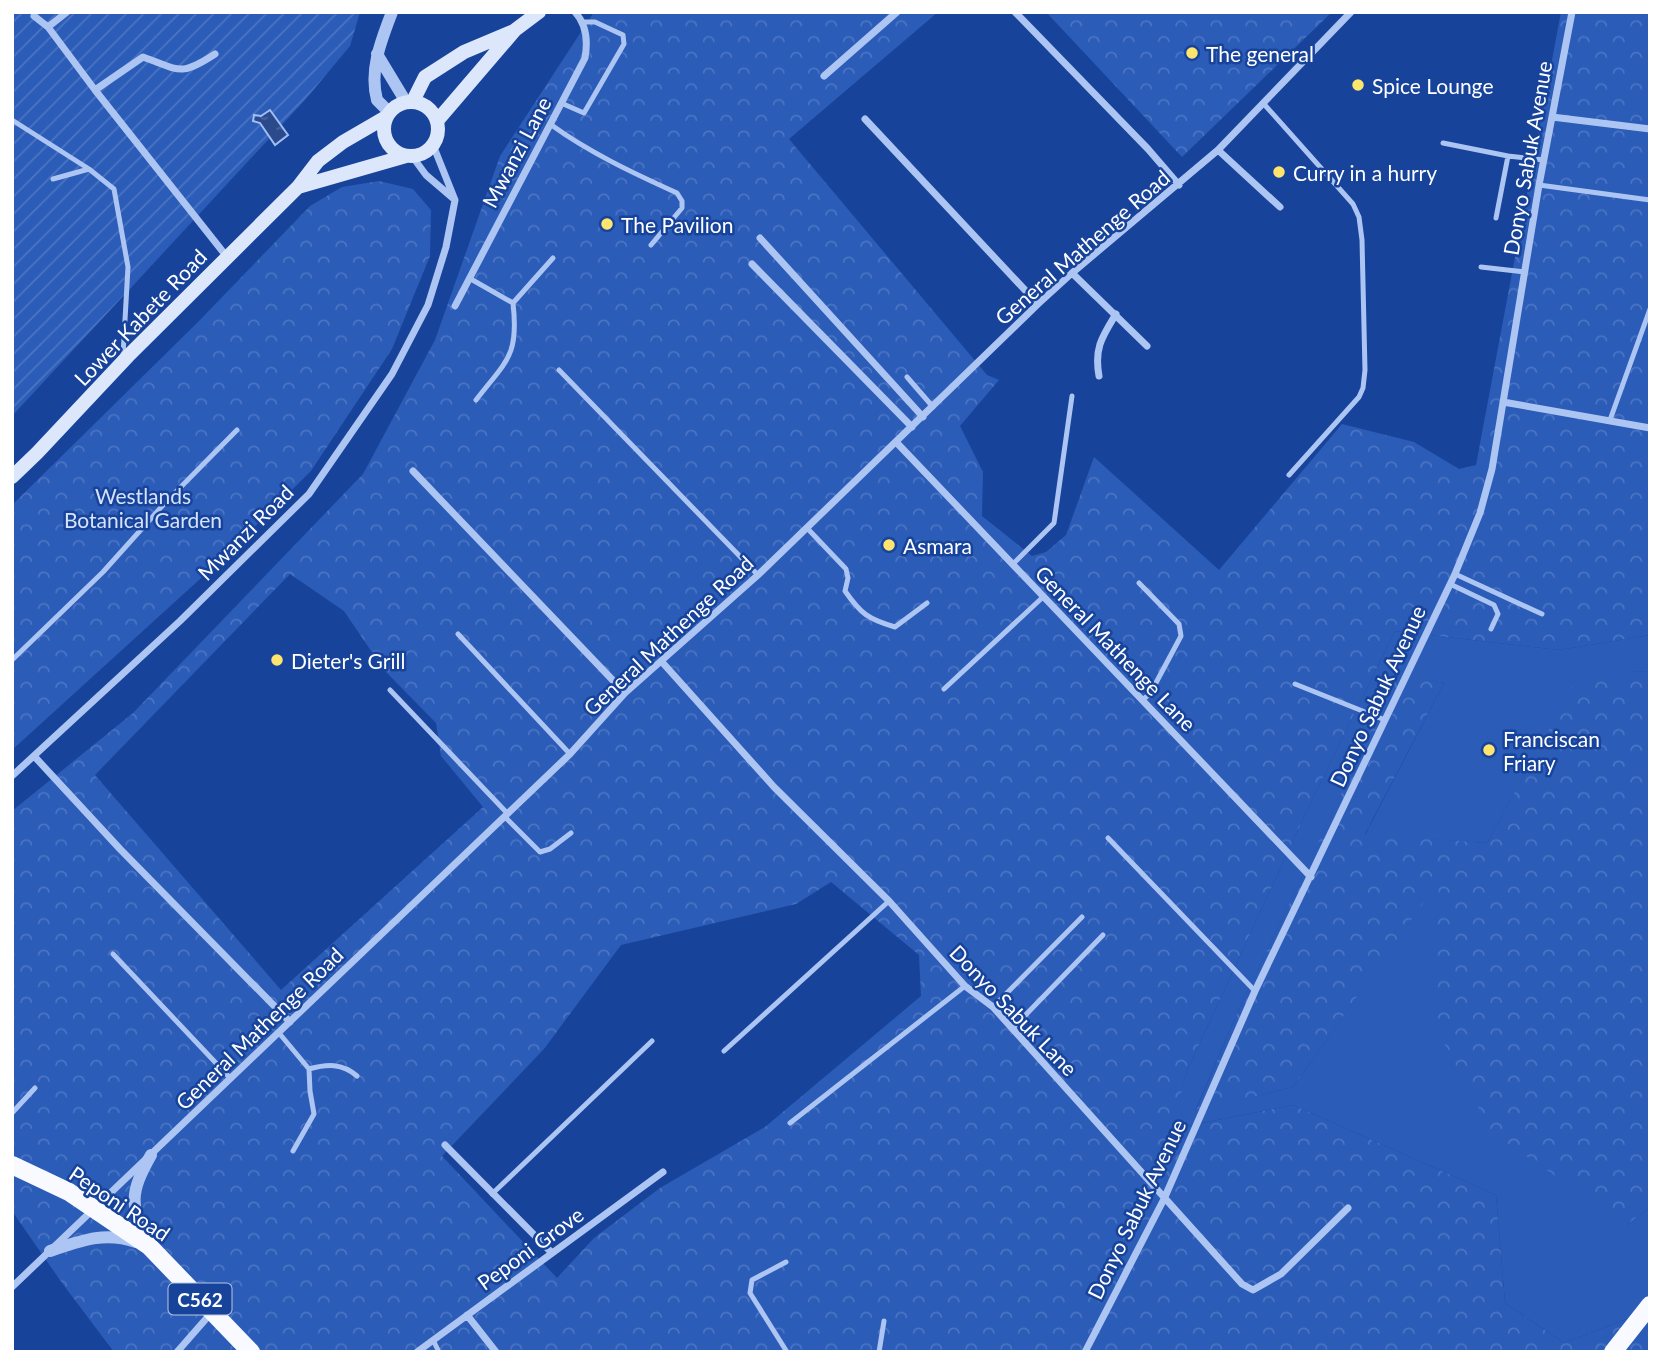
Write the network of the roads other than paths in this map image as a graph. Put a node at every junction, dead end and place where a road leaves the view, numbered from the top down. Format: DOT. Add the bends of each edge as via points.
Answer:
graph roads {
  1 [pos="68,12"];
  2 [pos="392,12"];
  3 [pos="539,12"];
  4 [pos="575,12"];
  5 [pos="897,12"];
  6 [pos="1015,12"];
  7 [pos="1351,12"];
  8 [pos="1572,12"];
  9 [pos="34,16"];
  10 [pos="584,22"];
  11 [pos="48,27"];
  12 [pos="515,30"];
  13 [pos="215,54"];
  14 [pos="376,54"];
  15 [pos="824,76"];
  16 [pos="95,90"];
  17 [pos="410,101"];
  18 [pos="561,103"];
  19 [pos="1263,103"];
  20 [pos="388,114"];
  21 [pos="1552,117"];
  22 [pos="865,118"];
  23 [pos="12,120"];
  24 [pos="437,121"];
  25 [pos="550,124"];
  26 [pos="1650,129"];
  27 [pos="1443,143"];
  28 [pos="433,145"];
  29 [pos="1218,150"];
  30 [pos="409,156"];
  31 [pos="1508,156"];
  32 [pos="1544,160"];
  33 [pos="89,169"];
  34 [pos="53,179"];
  35 [pos="1179,185"];
  36 [pos="1539,185"];
  37 [pos="298,187"];
  38 [pos="454,200"];
  39 [pos="1650,200"];
  40 [pos="1280,207"];
  41 [pos="1496,218"];
  42 [pos="760,238"];
  43 [pos="652,245"];
  44 [pos="227,257"];
  45 [pos="553,258"];
  46 [pos="752,264"];
  47 [pos="1481,267"];
  48 [pos="1525,272"];
  49 [pos="1072,273"];
  50 [pos="470,278"];
  51 [pos="513,303"];
  52 [pos="1038,304"];
  53 [pos="455,306"];
  54 [pos="1650,309"];
  55 [pos="1116,314"];
  56 [pos="1147,346"];
  57 [pos="123,362"];
  58 [pos="559,370"];
  59 [pos="1099,376"];
  60 [pos="906,377"];
  61 [pos="1072,396"];
  62 [pos="476,400"];
  63 [pos="1503,402"];
  64 [pos="933,407"];
  65 [pos="923,417"];
  66 [pos="1610,420"];
  67 [pos="912,427"];
  68 [pos="1650,428"];
  69 [pos="237,430"];
  70 [pos="897,443"];
  71 [pos="413,471"];
  72 [pos="1289,475"];
  73 [pos="12,477"];
  74 [pos="807,528"];
  75 [pos="1013,564"];
  76 [pos="1455,574"];
  77 [pos="758,575"];
  78 [pos="1139,583"];
  79 [pos="1450,584"];
  80 [pos="1043,597"];
  81 [pos="927,603"];
  82 [pos="1542,614"];
  83 [pos="1491,629"];
  84 [pos="458,634"];
  85 [pos="12,660"];
  86 [pos="662,662"];
  87 [pos="1295,684"];
  88 [pos="944,689"];
  89 [pos="390,690"];
  90 [pos="625,693"];
  91 [pos="1142,701"];
  92 [pos="1385,720"];
  93 [pos="570,754"];
  94 [pos="34,756"];
  95 [pos="12,776"];
  96 [pos="506,815"];
  97 [pos="570,834"];
  98 [pos="1108,838"];
  99 [pos="1311,877"];
  100 [pos="889,901"];
  101 [pos="1082,917"];
  102 [pos="1104,935"];
  103 [pos="113,954"];
  104 [pos="965,986"];
  105 [pos="1255,991"];
  106 [pos="993,1007"];
  107 [pos="290,1022"];
  108 [pos="1012,1029"];
  109 [pos="279,1033"];
  110 [pos="652,1041"];
  111 [pos="724,1051"];
  112 [pos="309,1069"];
  113 [pos="357,1076"];
  114 [pos="231,1079"];
  115 [pos="35,1088"];
  116 [pos="12,1113"];
  117 [pos="790,1123"];
  118 [pos="445,1145"];
  119 [pos="293,1151"];
  120 [pos="151,1155"];
  121 [pos="12,1165"];
  122 [pos="663,1172"];
  123 [pos="492,1194"];
  124 [pos="1164,1199"];
  125 [pos="98,1205"];
  126 [pos="1348,1208"];
  127 [pos="149,1247"];
  128 [pos="50,1251"];
  129 [pos="552,1253"];
  130 [pos="786,1262"];
  131 [pos="12,1287"];
  132 [pos="1649,1308"];
  133 [pos="212,1312"];
  134 [pos="467,1315"];
  135 [pos="884,1321"];
  136 [pos="433,1340"];
  137 [pos="177,1352"];
  138 [pos="251,1352"];
  139 [pos="417,1352"];
  140 [pos="439,1352"];
  141 [pos="496,1352"];
  142 [pos="787,1352"];
  143 [pos="879,1352"];
  144 [pos="1085,1352"];
  145 [pos="1613,1352"];
  1 -- 11 [label="street"];
  2 -- 14 [label="street"];
  3 -- 12 [label="main road"];
  4 -- 10 [label="street"];
  5 -- 15 [label="street"];
  6 -- 35 [label="street"];
  7 -- 19 [label="street, General Mathenge Road"];
  8 -- 21 [label="street, Donyo Sabuk Avenue"];
  9 -- 11 [label="street"];
  10 -- 18 [label="street, Mwanzi Lane" via="585,58"];
  10 -- 18 [label="lane" via="623,35 624,44 584,113"];
  11 -- 16 [label="street"];
  12 -- 17 [label="main road" via="464,52 425,77"];
  12 -- 24 [label="main road"];
  13 -- 16 [label="street" via="182,71 143,57"];
  14 -- 17 [label="street"];
  14 -- 20 [label="street" via="375,94"];
  16 -- 44 [label="street"];
  17 -- 20 [label="main road"];
  17 -- 24 [label="main road" via="426,105"];
  18 -- 25 [label="street, Mwanzi Lane"];
  19 -- 29 [label="street, General Mathenge Road"];
  19 -- 72 [label="lane" via="1353,204 1362,240 1363,388"];
  20 -- 30 [label="main road" via="385,136 396,152"];
  20 -- 37 [label="main road, Lower Kabete Road" via="318,161"];
  21 -- 26 [label="street"];
  21 -- 32 [label="street, Donyo Sabuk Avenue"];
  22 -- 52 [label="street"];
  23 -- 33 [label="lane"];
  24 -- 28 [label="main road"];
  25 -- 43 [label="lane" via="624,169 677,193 682,208"];
  25 -- 50 [label="street, Mwanzi Lane"];
  27 -- 31 [label="lane"];
  28 -- 30 [label="main road" via="420,155"];
  28 -- 38 [label="street"];
  29 -- 35 [label="street, General Mathenge Road"];
  29 -- 40 [label="street"];
  30 -- 37 [label="main road, Lower Kabete Road"];
  30 -- 38 [label="street"];
  31 -- 32 [label="lane"];
  31 -- 41 [label="lane"];
  32 -- 36 [label="street, Donyo Sabuk Avenue"];
  33 -- 34 [label="lane"];
  33 -- 57 [label="lane" via="114,189 128,267"];
  35 -- 49 [label="street, General Mathenge Road"];
  36 -- 39 [label="lane"];
  36 -- 48 [label="street, Donyo Sabuk Avenue"];
  37 -- 44 [label="main road, Lower Kabete Road"];
  38 -- 94 [label="street, Mwanzi Road" via="446,247 428,305 392,374 309,494"];
  42 -- 65 [label="street"];
  44 -- 57 [label="main road, Lower Kabete Road"];
  45 -- 51 [label="lane"];
  46 -- 67 [label="street"];
  47 -- 48 [label="lane"];
  48 -- 63 [label="street, Donyo Sabuk Avenue"];
  49 -- 52 [label="street, General Mathenge Road"];
  49 -- 55 [label="street"];
  50 -- 51 [label="lane"];
  50 -- 53 [label="street, Mwanzi Lane"];
  51 -- 62 [label="lane" via="516,330 512,353"];
  52 -- 64 [label="street, General Mathenge Road"];
  54 -- 66 [label="lane"];
  55 -- 56 [label="street"];
  55 -- 59 [label="street" via="1099,342"];
  57 -- 73 [label="main road, Lower Kabete Road"];
  58 -- 77 [label="lane"];
  60 -- 64 [label="lane"];
  61 -- 75 [label="lane" via="1054,523"];
  63 -- 66 [label="street"];
  63 -- 76 [label="street, Donyo Sabuk Avenue" via="1480,513"];
  64 -- 65 [label="street, General Mathenge Road"];
  65 -- 67 [label="street, General Mathenge Road"];
  66 -- 68 [label="street"];
  67 -- 70 [label="street, General Mathenge Road"];
  69 -- 85 [label="lane" via="103,572"];
  70 -- 74 [label="street, General Mathenge Road"];
  70 -- 75 [label="street, General Mathenge Lane"];
  71 -- 90 [label="street"];
  74 -- 77 [label="street, General Mathenge Road"];
  74 -- 81 [label="lane" via="846,569 845,591 858,611 895,626"];
  75 -- 80 [label="street, General Mathenge Lane"];
  76 -- 79 [label="street, Donyo Sabuk Avenue"];
  76 -- 82 [label="lane"];
  77 -- 86 [label="street, General Mathenge Road"];
  78 -- 91 [label="lane" via="1180,624 1181,636"];
  79 -- 83 [label="lane" via="1494,605 1498,614"];
  79 -- 92 [label="street, Donyo Sabuk Avenue"];
  80 -- 88 [label="lane"];
  80 -- 91 [label="street, General Mathenge Lane"];
  84 -- 93 [label="lane"];
  86 -- 90 [label="street, General Mathenge Road"];
  86 -- 100 [label="street, Donyo Sabuk Lane" via="774,787"];
  87 -- 92 [label="lane"];
  89 -- 96 [label="lane"];
  90 -- 93 [label="street, General Mathenge Road"];
  91 -- 99 [label="street, General Mathenge Lane"];
  92 -- 99 [label="street, Donyo Sabuk Avenue"];
  93 -- 96 [label="street, General Mathenge Road"];
  94 -- 95 [label="street, Mwanzi Road"];
  94 -- 107 [label="street"];
  96 -- 97 [label="lane" via="540,852"];
  96 -- 107 [label="street, General Mathenge Road"];
  98 -- 105 [label="lane"];
  99 -- 105 [label="street, Donyo Sabuk Avenue"];
  100 -- 104 [label="street, Donyo Sabuk Lane"];
  100 -- 111 [label="lane"];
  101 -- 106 [label="lane"];
  102 -- 108 [label="lane"];
  103 -- 114 [label="lane"];
  104 -- 106 [label="street, Donyo Sabuk Lane"];
  104 -- 117 [label="lane"];
  105 -- 124 [label="street, Donyo Sabuk Avenue"];
  106 -- 108 [label="street, Donyo Sabuk Lane"];
  107 -- 109 [label="street, General Mathenge Road"];
  108 -- 124 [label="street, Donyo Sabuk Lane"];
  109 -- 112 [label="lane"];
  109 -- 114 [label="street, General Mathenge Road"];
  110 -- 123 [label="lane"];
  112 -- 113 [label="lane" via="340,1065"];
  112 -- 119 [label="lane" via="314,1114"];
  114 -- 120 [label="street, General Mathenge Road"];
  115 -- 116 [label="lane"];
  118 -- 123 [label="street"];
  120 -- 125 [label="street, General Mathenge Road"];
  120 -- 127 [label="street" via="136,1184 133,1203"];
  121 -- 125 [label="main road, Peponi Road / C562"];
  122 -- 129 [label="street, Peponi Grove"];
  123 -- 129 [label="street"];
  124 -- 126 [label="street, Donyo Sabuk Lane" via="1242,1284 1254,1290 1281,1274"];
  124 -- 144 [label="street, Donyo Sabuk Avenue"];
  125 -- 127 [label="main road, Peponi Road / C562"];
  125 -- 128 [label="street, General Mathenge Road"];
  127 -- 128 [label="street" via="104,1236"];
  127 -- 133 [label="main road, Peponi Road / C562"];
  128 -- 131 [label="street, General Mathenge Road"];
  129 -- 134 [label="street, Peponi Grove"];
  130 -- 142 [label="lane" via="752,1280 750,1293"];
  132 -- 145 [label="main road"];
  133 -- 137 [label="street"];
  133 -- 138 [label="main road, Peponi Road / C562"];
  134 -- 136 [label="street, Peponi Grove"];
  134 -- 141 [label="street"];
  135 -- 143 [label="lane"];
  136 -- 139 [label="street, Peponi Grove"];
  136 -- 140 [label="lane"];
}
